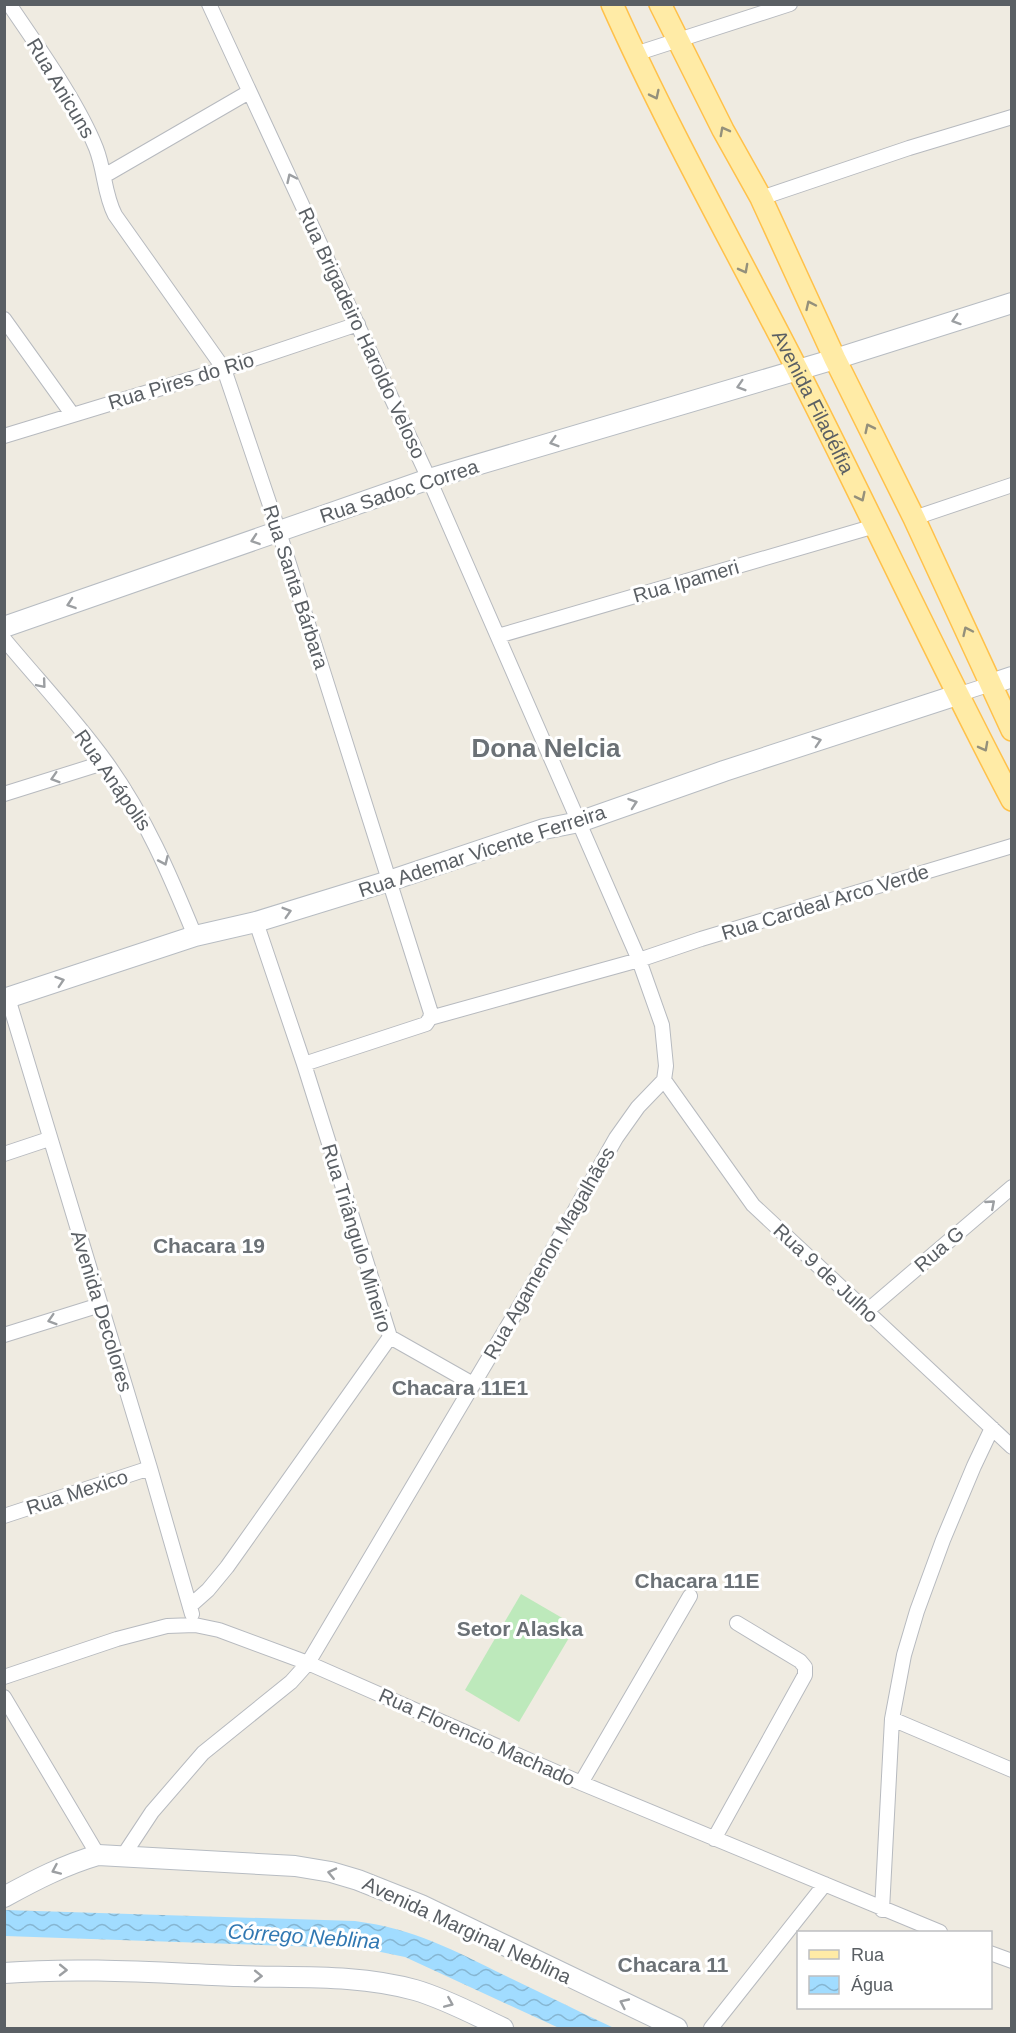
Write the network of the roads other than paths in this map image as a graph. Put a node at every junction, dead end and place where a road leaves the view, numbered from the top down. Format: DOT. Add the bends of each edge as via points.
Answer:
graph roads {
  1 [pos="9,4"];
  2 [pos="209,4"];
  3 [pos="612,4"];
  4 [pos="660,4"];
  5 [pos="790,4"];
  6 [pos="677,40"];
  7 [pos="635,54"];
  8 [pos="249,92"];
  9 [pos="1011,117"];
  10 [pos="104,177"];
  11 [pos="761,198"];
  12 [pos="1011,303"];
  13 [pos="4,319"];
  14 [pos="358,324"];
  15 [pos="835,359"];
  16 [pos="224,369"];
  17 [pos="797,370"];
  18 [pos="72,414"];
  19 [pos="4,436"];
  20 [pos="429,479"];
  21 [pos="1011,485"];
  22 [pos="914,518"];
  23 [pos="875,526"];
  24 [pos="279,532"];
  25 [pos="4,627"];
  26 [pos="498,636"];
  27 [pos="4,639"];
  28 [pos="1001,680"];
  29 [pos="957,695"];
  30 [pos="1011,730"];
  31 [pos="106,762"];
  32 [pos="4,794"];
  33 [pos="1011,800"];
  34 [pos="579,822"];
  35 [pos="1011,846"];
  36 [pos="389,881"];
  37 [pos="256,922"];
  38 [pos="195,936"];
  39 [pos="639,960"];
  40 [pos="6,999"];
  41 [pos="428,1021"];
  42 [pos="304,1064"];
  43 [pos="664,1080"];
  44 [pos="49,1139"];
  45 [pos="4,1154"];
  46 [pos="1011,1187"];
  47 [pos="100,1305"];
  48 [pos="867,1311"];
  49 [pos="4,1335"];
  50 [pos="390,1337"];
  51 [pos="473,1384"];
  52 [pos="992,1428"];
  53 [pos="1011,1447"];
  54 [pos="150,1468"];
  55 [pos="4,1516"];
  56 [pos="690,1596"];
  57 [pos="190,1606"];
  58 [pos="737,1623"];
  59 [pos="195,1624"];
  60 [pos="308,1663"];
  61 [pos="4,1677"];
  62 [pos="4,1697"];
  63 [pos="892,1719"];
  64 [pos="1011,1770"];
  65 [pos="581,1783"];
  66 [pos="714,1839"];
  67 [pos="98,1855"];
  68 [pos="123,1857"];
  69 [pos="825,1884"];
  70 [pos="4,1897"];
  71 [pos="882,1910"];
  72 [pos="937,1931"];
  73 [pos="992,1954"];
  74 [pos="1011,1961"];
  75 [pos="4,1973"];
  76 [pos="503,2028"];
  77 [pos="677,2028"];
  78 [pos="711,2028"];
  1 -- 10 [label="street, Rua Anicuns" via="84,123"];
  2 -- 8 [label="street, Rua Brigadeiro Haroldo Veloso"];
  3 -- 7 [label="main road, Avenida Filadélfia"];
  4 -- 6 [label="main road, Avenida Filadélfia"];
  5 -- 6 [label="street"];
  6 -- 7 [label="street"];
  11 -- 6 [label="main road, Avenida Filadélfia, one-way"];
  7 -- 17 [label="main road, Avenida Filadélfia, one-way"];
  8 -- 10 [label="street"];
  14 -- 8 [label="street, Rua Brigadeiro Haroldo Veloso, one-way"];
  9 -- 11 [label="street"];
  10 -- 16 [label="street, Rua Santa Bárbara" via="106,196 115,215"];
  15 -- 11 [label="main road, Avenida Filadélfia, one-way"];
  12 -- 15 [label="street, Rua Sadoc Correa, one-way"];
  13 -- 18 [label="street"];
  14 -- 16 [label="street, Rua Pires do Rio"];
  14 -- 20 [label="street, Rua Brigadeiro Haroldo Veloso"];
  15 -- 17 [label="street, Rua Sadoc Correa"];
  22 -- 15 [label="main road, Avenida Filadélfia, one-way"];
  16 -- 18 [label="street, Rua Pires do Rio"];
  16 -- 24 [label="street, Rua Santa Bárbara"];
  17 -- 20 [label="street, Rua Sadoc Correa, one-way"];
  17 -- 23 [label="main road, Avenida Filadélfia, one-way"];
  18 -- 19 [label="street, Rua Pires do Rio"];
  20 -- 24 [label="street, Rua Sadoc Correa"];
  20 -- 26 [label="street, Rua Brigadeiro Haroldo Veloso"];
  21 -- 22 [label="street"];
  28 -- 22 [label="main road, Avenida Filadélfia, one-way"];
  23 -- 26 [label="street, Rua Ipameri"];
  23 -- 29 [label="main road, Avenida Filadélfia"];
  24 -- 25 [label="street, Rua Sadoc Correa, one-way"];
  24 -- 36 [label="street, Rua Santa Bárbara"];
  26 -- 34 [label="street, Rua Brigadeiro Haroldo Veloso"];
  27 -- 31 [label="street, Rua Anápolis, one-way"];
  28 -- 29 [label="street"];
  28 -- 30 [label="main road, Avenida Filadélfia"];
  29 -- 33 [label="main road, Avenida Filadélfia, one-way"];
  34 -- 29 [label="street, Rua Ademar Vicente Ferreira, one-way"];
  31 -- 32 [label="street, one-way"];
  31 -- 38 [label="street, Rua Anápolis, one-way" via="155,841"];
  34 -- 36 [label="street, Rua Ademar Vicente Ferreira" via="544,829"];
  34 -- 39 [label="street, Rua Brigadeiro Haroldo Veloso"];
  35 -- 39 [label="street, Rua Cardeal Arco Verde"];
  37 -- 36 [label="street, Rua Ademar Vicente Ferreira, one-way"];
  36 -- 41 [label="street, Rua Santa Bárbara" via="431,1013"];
  37 -- 38 [label="street, Rua Ademar Vicente Ferreira"];
  37 -- 42 [label="street, Rua Triângulo Mineiro"];
  40 -- 38 [label="street, Rua Ademar Vicente Ferreira, one-way"];
  39 -- 41 [label="street, Rua Cardeal Arco Verde"];
  39 -- 43 [label="street, Rua Brigadeiro Haroldo Veloso" via="662,1025"];
  40 -- 44 [label="street, Avenida Decolores"];
  41 -- 42 [label="street"];
  42 -- 50 [label="street, Rua Triângulo Mineiro"];
  43 -- 48 [label="street, Rua 9 de Julho" via="753,1205"];
  43 -- 51 [label="street, Rua Agamenon Magalhães" via="616,1138"];
  44 -- 45 [label="street"];
  44 -- 47 [label="street, Avenida Decolores"];
  48 -- 46 [label="street, Rua G, one-way"];
  47 -- 49 [label="street, one-way"];
  47 -- 54 [label="street, Avenida Decolores"];
  48 -- 52 [label="street, Rua 9 de Julho"];
  50 -- 51 [label="street"];
  50 -- 57 [label="street, Rua Triângulo Mineiro" via="227,1568"];
  51 -- 60 [label="street, Rua Agamenon Magalhães"];
  52 -- 53 [label="street, Rua 9 de Julho"];
  52 -- 63 [label="street" via="917,1611"];
  54 -- 55 [label="street, Rua Mexico"];
  54 -- 57 [label="street, Avenida Decolores"];
  56 -- 65 [label="street"];
  57 -- 59 [label="street, Avenida Decolores"];
  58 -- 66 [label="street" via="800,1661 805,1675"];
  59 -- 60 [label="street, Rua Florencio Machado" via="239,1636"];
  59 -- 61 [label="street, Rua Florencio Machado" via="167,1626"];
  60 -- 65 [label="street, Rua Florencio Machado"];
  60 -- 68 [label="street, Rua Agamenon Magalhães" via="291,1682 203,1753 152,1812"];
  62 -- 67 [label="street"];
  63 -- 64 [label="street"];
  63 -- 71 [label="street"];
  65 -- 66 [label="street, Rua Florencio Machado"];
  66 -- 69 [label="street, Rua Florencio Machado"];
  67 -- 68 [label="street, Avenida Marginal Neblina"];
  67 -- 70 [label="street, Avenida Marginal Neblina, one-way" via="46,1874"];
  77 -- 68 [label="street, Avenida Marginal Neblina, one-way" via="421,1905 358,1880 295,1866"];
  69 -- 71 [label="street, Rua Florencio Machado"];
  69 -- 78 [label="street"];
  71 -- 72 [label="street, Rua Florencio Machado"];
  73 -- 74 [label="street"];
  75 -- 76 [label="street, one-way" via="125,1971 379,1982 416,1990"];
}
